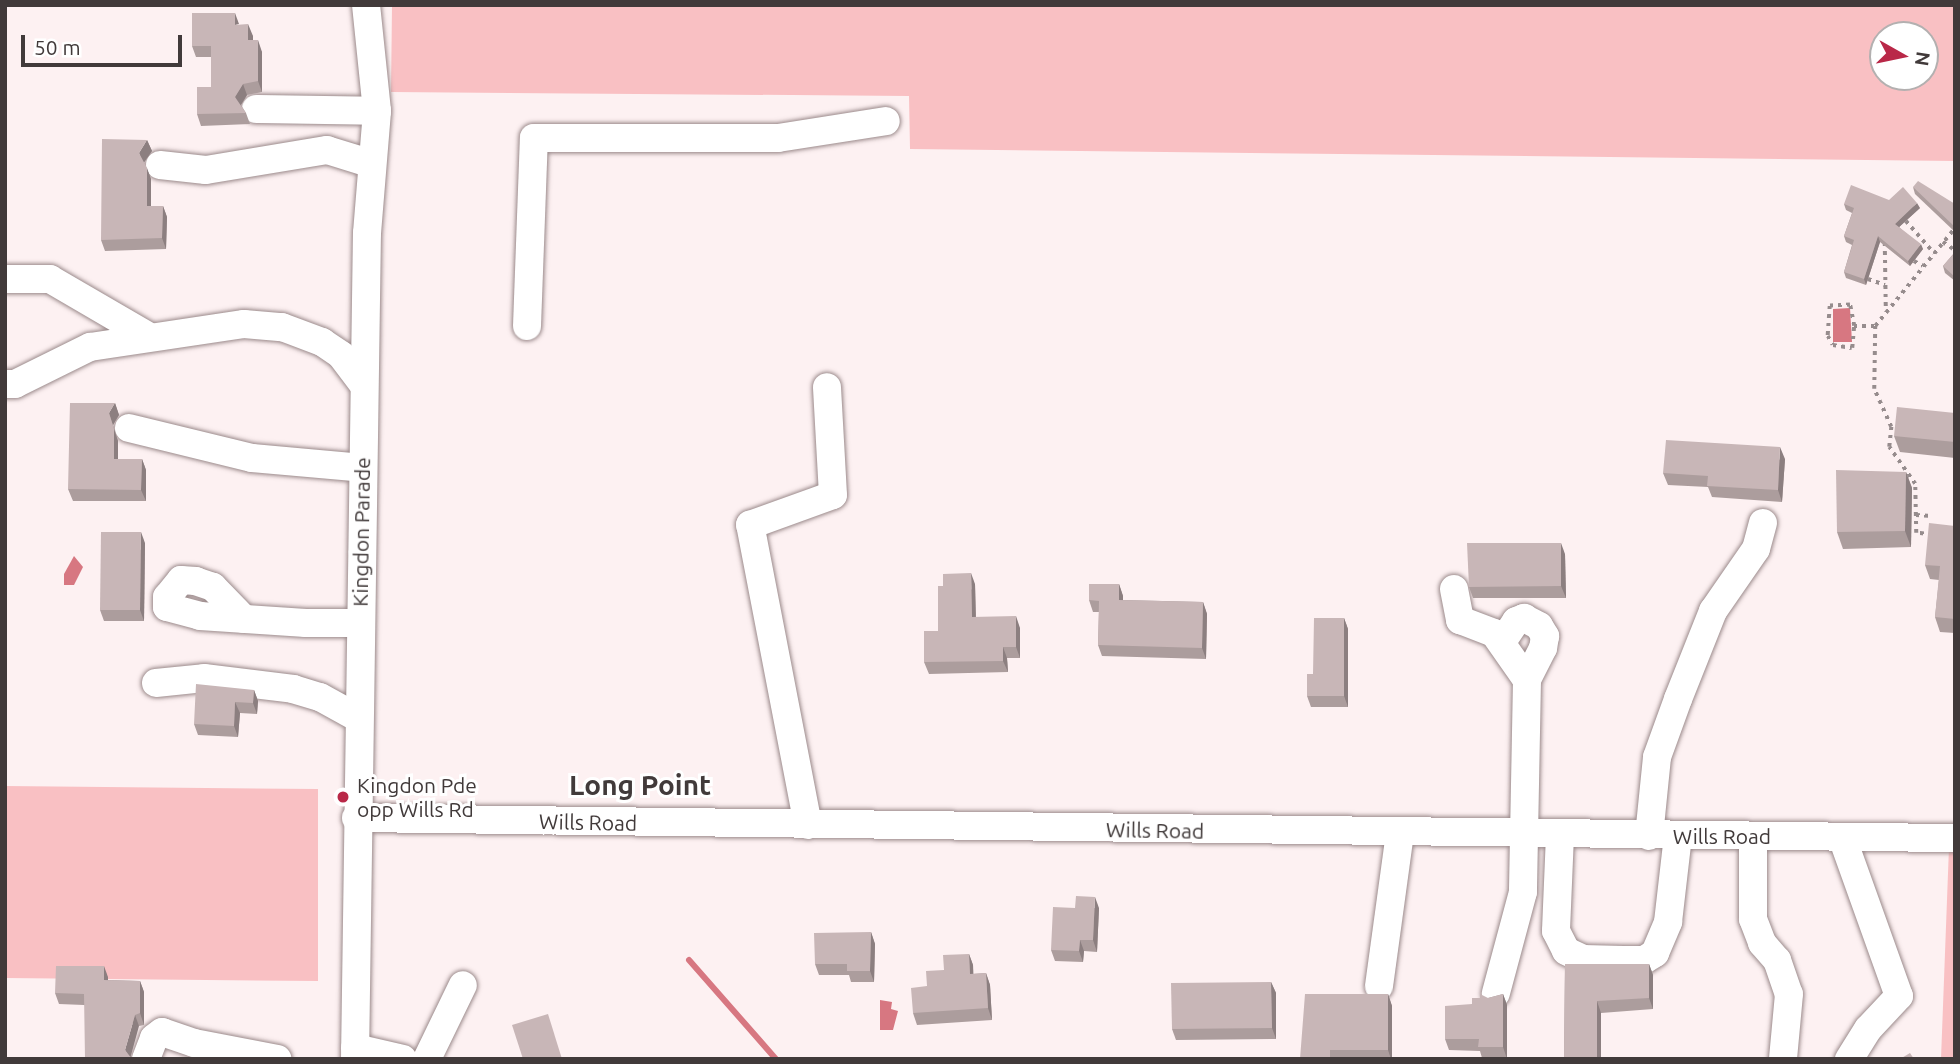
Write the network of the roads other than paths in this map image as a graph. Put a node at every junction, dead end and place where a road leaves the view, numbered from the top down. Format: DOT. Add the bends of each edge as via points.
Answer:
graph roads {
  1 [pos="366,5"];
  2 [pos="256,109"];
  3 [pos="377,111"];
  4 [pos="886,121"];
  5 [pos="372,164"];
  6 [pos="160,165"];
  7 [pos="5,279"];
  8 [pos="527,326"];
  9 [pos="148,336"];
  10 [pos="5,384"];
  11 [pos="364,385"];
  12 [pos="827,387"];
  13 [pos="129,428"];
  14 [pos="363,468"];
  15 [pos="1763,523"];
  16 [pos="1454,589"];
  17 [pos="244,619"];
  18 [pos="360,624"];
  19 [pos="1502,642"];
  20 [pos="1527,680"];
  21 [pos="156,683"];
  22 [pos="358,718"];
  23 [pos="356,818"];
  24 [pos="808,825"];
  25 [pos="1400,833"];
  26 [pos="1522,835"];
  27 [pos="1560,835"];
  28 [pos="1649,836"];
  29 [pos="1678,836"];
  30 [pos="1753,836"];
  31 [pos="1842,837"];
  32 [pos="1955,838"];
  33 [pos="463,985"];
  34 [pos="1379,986"];
  35 [pos="1496,993"];
  36 [pos="191,1051"];
  37 [pos="355,1053"];
  38 [pos="146,1059"];
  39 [pos="277,1059"];
  40 [pos="403,1059"];
  41 [pos="427,1059"];
  42 [pos="1783,1059"];
  43 [pos="1849,1059"];
  1 -- 3 [label="street, Kingdon Parade"];
  2 -- 3 [label="street"];
  3 -- 5 [label="street, Kingdon Parade"];
  4 -- 8 [label="street" via="778,138 534,138"];
  5 -- 6 [label="street" via="327,150 206,170"];
  5 -- 11 [label="street, Kingdon Parade"];
  7 -- 9 [label="street" via="50,279"];
  9 -- 10 [label="street" via="90,347 15,384"];
  9 -- 11 [label="street" via="244,324 282,327 341,355"];
  11 -- 14 [label="street, Kingdon Parade"];
  12 -- 24 [label="street" via="833,495 750,525"];
  13 -- 14 [label="street" via="252,458"];
  14 -- 18 [label="street, Kingdon Parade"];
  15 -- 28 [label="street" via="1756,549 1713,611 1674,710 1657,757"];
  16 -- 19 [label="street" via="1460,620 1494,633"];
  17 -- 18 [label="street"];
  18 -- 22 [label="street, Kingdon Parade"];
  19 -- 20 [label="street"];
  19 -- 20 [label="street" via="1516,621 1524,618 1539,626 1545,636 1543,648"];
  20 -- 26 [label="street"];
  21 -- 22 [label="street" via="204,678 293,689 320,696"];
  22 -- 23 [label="street, Kingdon Parade"];
  23 -- 24 [label="street, Wills Road"];
  23 -- 37 [label="street, Kingdon Parade"];
  24 -- 25 [label="street, Wills Road"];
  25 -- 26 [label="street, Wills Road"];
  25 -- 34 [label="street"];
  26 -- 27 [label="street, Wills Road"];
  26 -- 35 [label="street" via="1520,912"];
  27 -- 28 [label="street, Wills Road"];
  27 -- 29 [label="street" via="1556,931 1566,951 1583,959 1623,960 1644,960 1655,953 1668,922"];
  28 -- 29 [label="street, Wills Road"];
  29 -- 30 [label="street, Wills Road"];
  30 -- 31 [label="street, Wills Road"];
  30 -- 42 [label="street" via="1753,919 1762,943 1777,960 1789,994"];
  31 -- 32 [label="street, Wills Road"];
  31 -- 43 [label="street" via="1899,996"];
  33 -- 41 [label="street"];
  36 -- 38 [label="street" via="162,1032 154,1038"];
  36 -- 39 [label="street"];
  37 -- 40 [label="street"];
}
